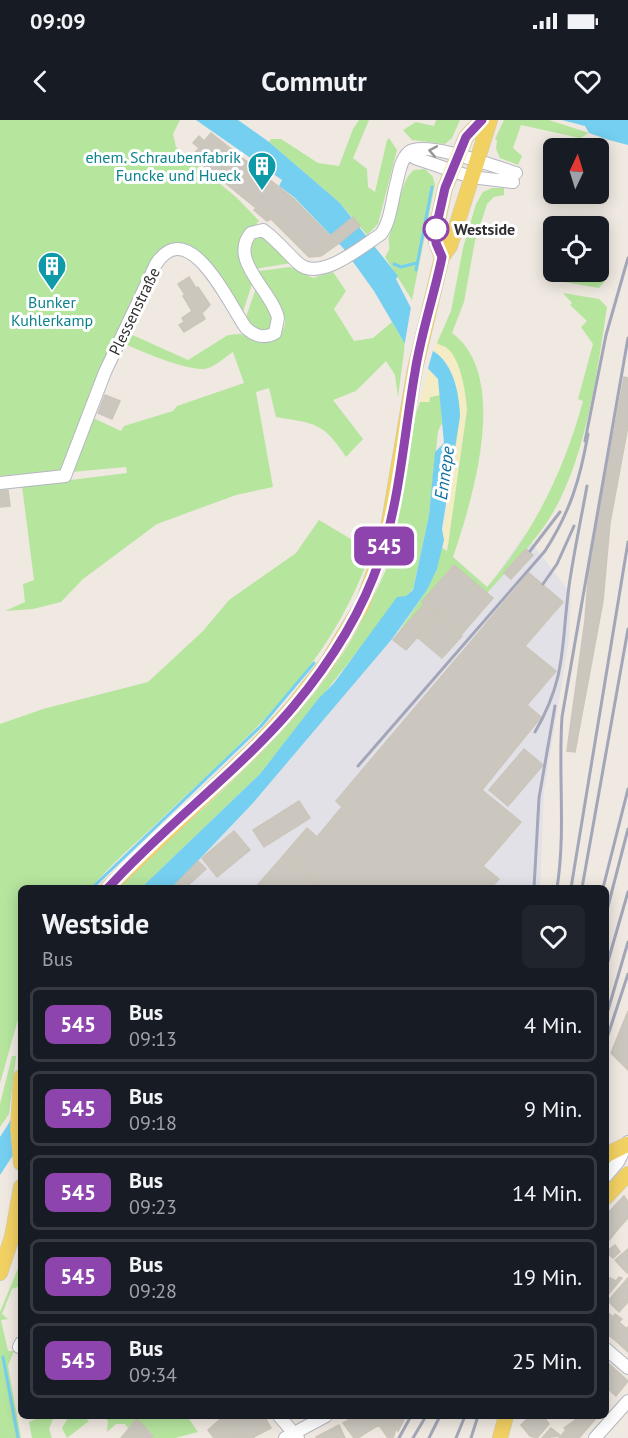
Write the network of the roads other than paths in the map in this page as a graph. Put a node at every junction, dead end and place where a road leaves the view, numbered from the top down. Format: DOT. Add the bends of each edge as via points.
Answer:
graph roads {
  1 [pos="482,120"];
  2 [pos="490,120"];
  3 [pos="409,153"];
  4 [pos="458,154"];
  5 [pos="477,161"];
  6 [pos="452,170"];
  7 [pos="471,177"];
  8 [pos="442,257"];
  9 [pos="0,483"];
  10 [pos="111,885"];
  11 [pos="628,1143"];
  12 [pos="609,1153"];
  13 [pos="609,1172"];
  14 [pos="628,1174"];
  15 [pos="609,1194"];
  16 [pos="18,1202"];
  17 [pos="0,1273"];
  18 [pos="609,1352"];
  19 [pos="628,1368"];
  20 [pos="628,1401"];
  21 [pos="281,1419"];
  22 [pos="321,1419"];
  23 [pos="505,1419"];
  24 [pos="292,1436"];
  25 [pos="500,1438"];
  26 [pos="595,1438"];
  1 -- 4 [label="main road" via="466,137"];
  2 -- 5 [label="main road"];
  4 -- 3 [label="street, one-way" via="422,148"];
  3 -- 6 [label="street"];
  3 -- 9 [label="street, Plessenstraße" via="400,169 384,230 323,270 308,270 263,230 251,232 244,246 247,262 278,318 275,333 265,337 246,328 197,256 180,249 168,252 156,264 105,372 65,476"];
  4 -- 5 [label="street"];
  4 -- 6 [label="main road"];
  5 -- 7 [label="main road"];
  5 -- 7 [label="street" via="514,178"];
  6 -- 7 [label="street"];
  6 -- 8 [label="main road" via="436,228 436,243"];
  7 -- 8 [label="main road" via="450,246"];
  8 -- 10 [label="main road" via="415,369 386,540 366,596 346,635 311,684 254,749"];
  11 -- 12 [label="main road"];
  11 -- 13 [label="street"];
  14 -- 15 [label="main road"];
  16 -- 17 [label="main road"];
  18 -- 19 [label="street"];
  20 -- 26 [label="street"];
  21 -- 24 [label="street"];
  22 -- 24 [label="street"];
  23 -- 25 [label="main road"];
}
